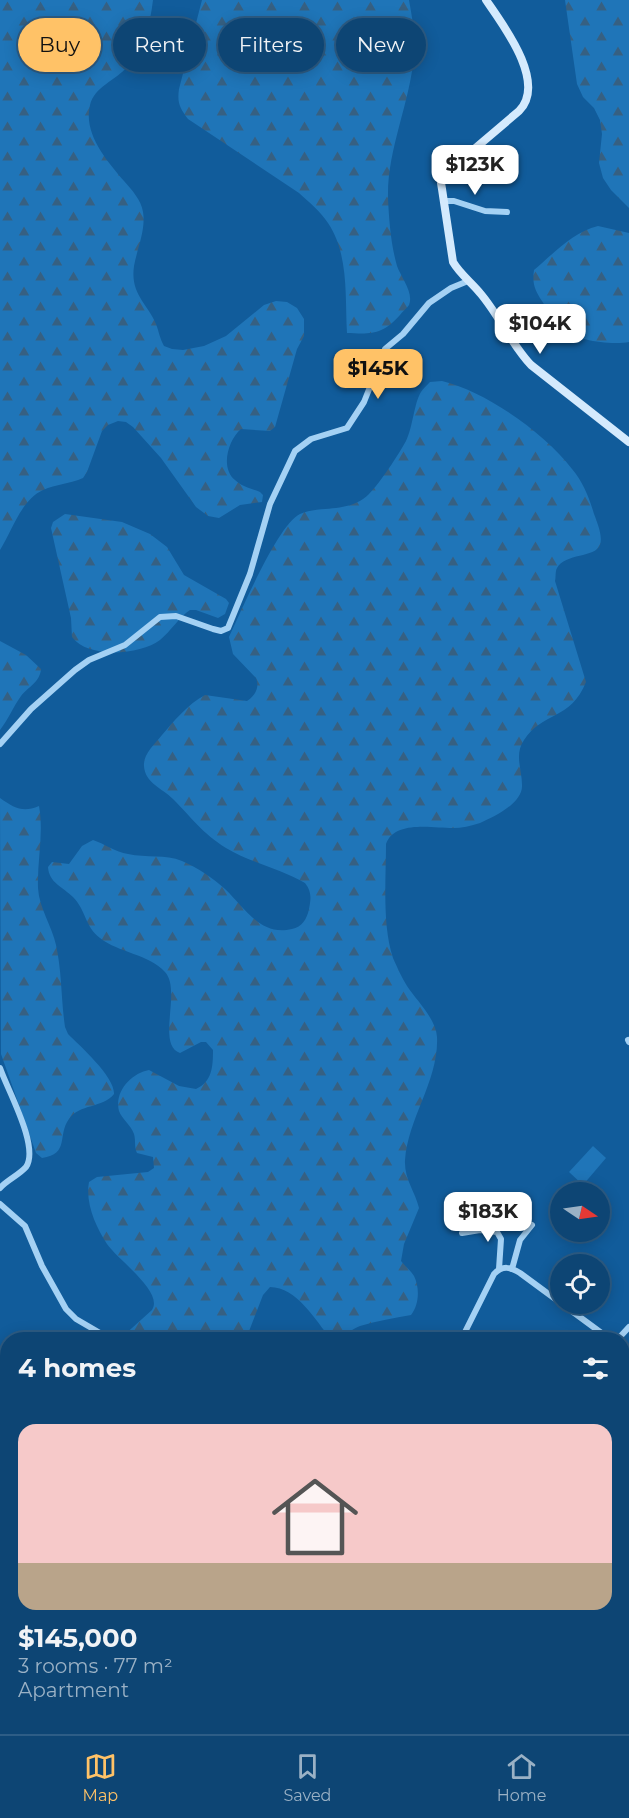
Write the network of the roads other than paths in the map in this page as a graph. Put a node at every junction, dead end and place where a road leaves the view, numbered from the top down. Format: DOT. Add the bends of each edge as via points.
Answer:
graph roads {
  1 [pos="486,0"];
  2 [pos="444,201"];
  3 [pos="507,212"];
  4 [pos="468,281"];
  5 [pos="629,442"];
  6 [pos="0,744"];
  7 [pos="0,1068"];
  8 [pos="0,1188"];
  9 [pos="0,1204"];
  10 [pos="532,1225"];
  11 [pos="462,1233"];
  12 [pos="499,1269"];
  13 [pos="512,1269"];
  14 [pos="98,1332"];
  15 [pos="465,1332"];
  16 [pos="600,1332"];
  1 -- 2 [label="street" via="518,52 528,79 529,97 519,111 446,173 441,183"];
  2 -- 3 [label="street"];
  2 -- 4 [label="street" via="453,262"];
  4 -- 5 [label="street" via="531,365"];
  4 -- 6 [label="street" via="429,303 385,350 364,402 347,428 310,439 295,451 270,504 250,574 228,628 222,631 176,616 160,617 125,645 75,670 31,709"];
  7 -- 8 [label="street" via="25,1129 30,1153 27,1166"];
  9 -- 14 [label="street" via="25,1226 66,1309"];
  10 -- 13 [label="street" via="520,1240"];
  11 -- 12 [label="street" via="497,1232 501,1239"];
  12 -- 13 [label="street"];
  12 -- 15 [label="street"];
  13 -- 16 [label="street"];
}
